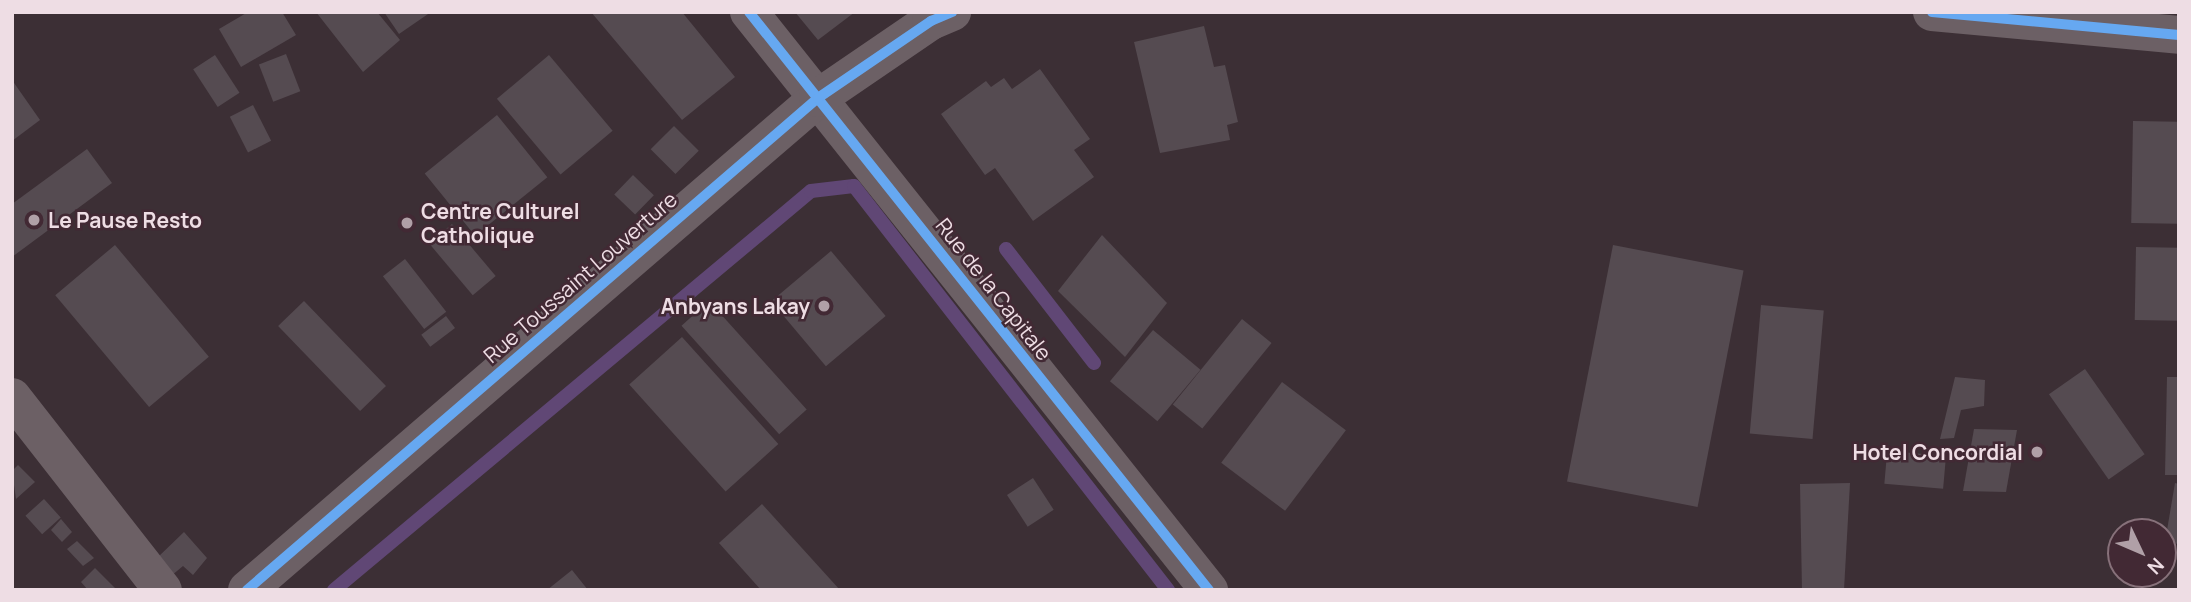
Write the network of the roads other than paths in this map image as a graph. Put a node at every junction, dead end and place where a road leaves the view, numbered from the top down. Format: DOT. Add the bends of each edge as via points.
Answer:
graph roads {
  1 [pos="749,12"];
  2 [pos="952,12"];
  3 [pos="1932,12"];
  4 [pos="2179,35"];
  5 [pos="818,98"];
  6 [pos="12,397"];
  7 [pos="163,590"];
  8 [pos="247,590"];
  9 [pos="1209,590"];
  1 -- 5 [label="street, Rue de la Capitale"];
  2 -- 5 [label="street, Rue Toussaint Louverture" via="931,21"];
  3 -- 4 [label="street"];
  5 -- 8 [label="street, Rue Toussaint Louverture"];
  5 -- 9 [label="street, Rue de la Capitale"];
  6 -- 7 [label="street"];
}
